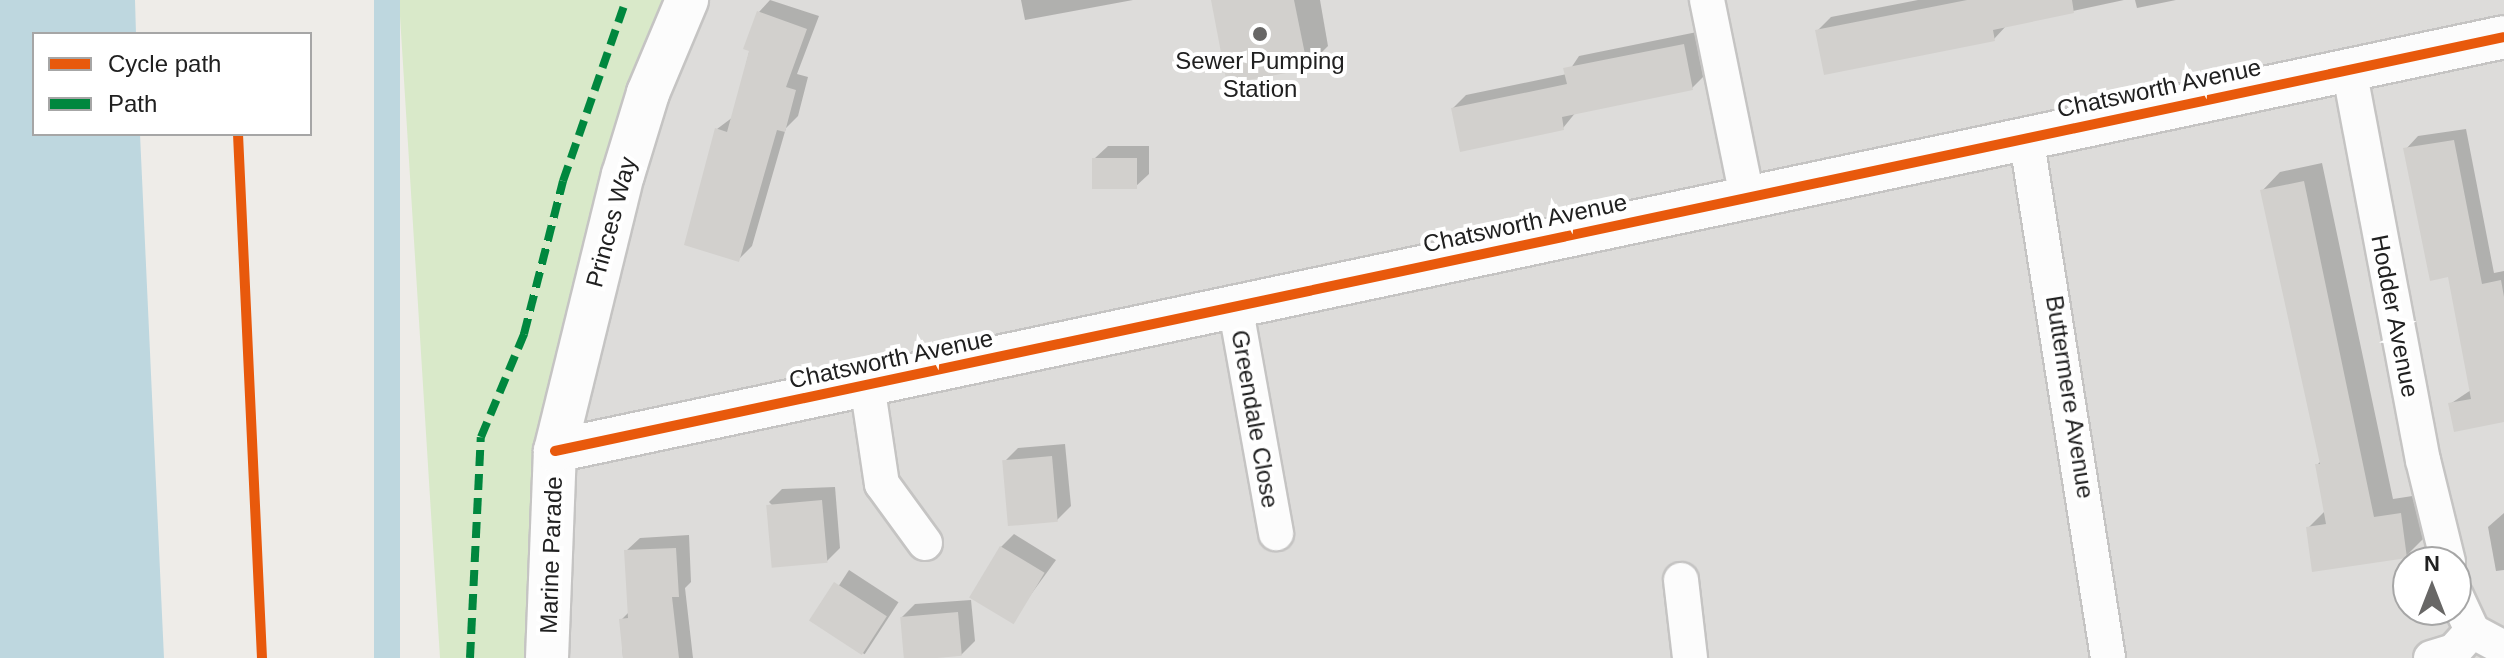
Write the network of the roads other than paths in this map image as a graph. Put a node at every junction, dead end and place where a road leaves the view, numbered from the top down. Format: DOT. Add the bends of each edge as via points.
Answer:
graph roads {
  1 [pos="687,0"];
  2 [pos="1707,0"];
  3 [pos="2504,37"];
  4 [pos="2349,69"];
  5 [pos="2026,136"];
  6 [pos="1747,196"];
  7 [pos="1235,305"];
  8 [pos="867,384"];
  9 [pos="555,451"];
  10 [pos="1276,533"];
  11 [pos="925,543"];
  12 [pos="2444,546"];
  13 [pos="1681,580"];
  14 [pos="2470,626"];
  15 [pos="2472,631"];
  16 [pos="2504,648"];
  17 [pos="547,658"];
  18 [pos="1690,658"];
  19 [pos="2108,658"];
  20 [pos="2431,658"];
  1 -- 9 [label="street, Princes Way" via="648,93 623,175"];
  2 -- 6 [label="street"];
  3 -- 4 [label="street, Chatsworth Avenue"];
  4 -- 5 [label="street, Chatsworth Avenue"];
  4 -- 12 [label="street, Hodder Avenue"];
  5 -- 6 [label="street, Chatsworth Avenue"];
  5 -- 19 [label="street, Buttermere Avenue"];
  6 -- 7 [label="street, Chatsworth Avenue"];
  7 -- 8 [label="street, Chatsworth Avenue"];
  7 -- 10 [label="street, Greendale Close"];
  8 -- 9 [label="street, Chatsworth Avenue"];
  8 -- 11 [label="street" via="882,484"];
  9 -- 17 [label="street, Marine Parade"];
  13 -- 18 [label="street"];
  14 -- 15 [label="street"];
  15 -- 16 [label="street"];
  15 -- 20 [label="street" via="2454,651"];
}
